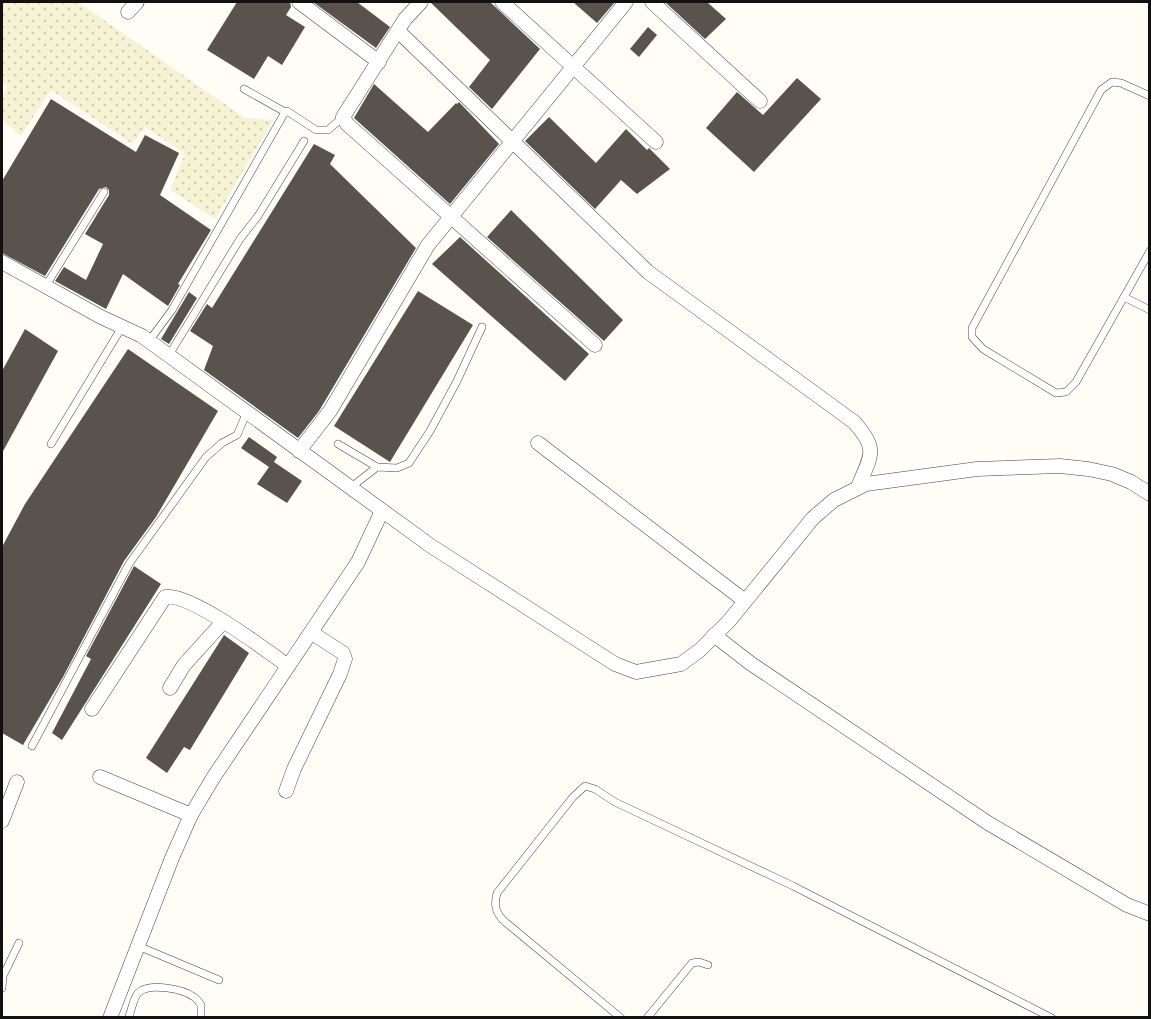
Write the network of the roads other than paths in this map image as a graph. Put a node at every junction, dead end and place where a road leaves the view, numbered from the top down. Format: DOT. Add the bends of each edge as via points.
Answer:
graph roads {
  1 [pos="299,2"];
  2 [pos="421,2"];
  3 [pos="502,2"];
  4 [pos="626,2"];
  5 [pos="652,2"];
  6 [pos="398,31"];
  7 [pos="379,62"];
  8 [pos="574,66"];
  9 [pos="244,89"];
  10 [pos="1149,96"];
  11 [pos="760,101"];
  12 [pos="285,112"];
  13 [pos="343,117"];
  14 [pos="304,141"];
  15 [pos="512,142"];
  16 [pos="656,142"];
  17 [pos="104,192"];
  18 [pos="450,217"];
  19 [pos="1149,251"];
  20 [pos="2,262"];
  21 [pos="45,287"];
  22 [pos="1124,297"];
  23 [pos="1149,310"];
  24 [pos="123,327"];
  25 [pos="482,327"];
  26 [pos="148,341"];
  27 [pos="595,345"];
  28 [pos="169,355"];
  29 [pos="247,412"];
  30 [pos="538,443"];
  31 [pos="51,444"];
  32 [pos="338,444"];
  33 [pos="299,451"];
  34 [pos="377,467"];
  35 [pos="858,487"];
  36 [pos="350,488"];
  37 [pos="1149,494"];
  38 [pos="382,511"];
  39 [pos="745,601"];
  40 [pos="223,622"];
  41 [pos="312,633"];
  42 [pos="714,635"];
  43 [pos="288,666"];
  44 [pos="170,688"];
  45 [pos="92,709"];
  46 [pos="32,746"];
  47 [pos="100,777"];
  48 [pos="17,782"];
  49 [pos="286,790"];
  50 [pos="2,821"];
  51 [pos="188,821"];
  52 [pos="1149,914"];
  53 [pos="19,943"];
  54 [pos="138,946"];
  55 [pos="708,965"];
  56 [pos="219,980"];
  57 [pos="2,988"];
  58 [pos="111,1014"];
  59 [pos="131,1017"];
  60 [pos="201,1017"];
  61 [pos="621,1017"];
  62 [pos="647,1017"];
  63 [pos="1052,1017"];
  1 -- 7 [label="street"];
  2 -- 6 [label="street"];
  3 -- 8 [label="street"];
  4 -- 8 [label="street"];
  5 -- 11 [label="street"];
  6 -- 7 [label="street"];
  6 -- 15 [label="street"];
  7 -- 13 [label="street"];
  8 -- 15 [label="street"];
  8 -- 16 [label="street"];
  9 -- 12 [label="lane"];
  10 -- 22 [label="lane" via="1121,83 1112,82 1101,90 972,328 972,337 983,349 1056,393 1066,392 1076,382"];
  12 -- 13 [label="lane" via="316,130 328,130"];
  12 -- 26 [label="lane" via="172,310"];
  13 -- 18 [label="street"];
  14 -- 28 [label="lane"];
  15 -- 18 [label="street"];
  15 -- 35 [label="street" via="648,272 854,422 869,439 872,449"];
  17 -- 21 [label="lane"];
  18 -- 27 [label="street"];
  18 -- 33 [label="street" via="416,263 330,411"];
  19 -- 22 [label="lane"];
  20 -- 21 [label="street"];
  21 -- 24 [label="street"];
  22 -- 23 [label="lane"];
  24 -- 26 [label="street"];
  24 -- 31 [label="lane"];
  25 -- 34 [label="lane" via="457,381 409,463 397,468"];
  26 -- 28 [label="street"];
  28 -- 29 [label="street"];
  29 -- 33 [label="street"];
  29 -- 46 [label="lane" via="237,435 206,457 129,564"];
  30 -- 39 [label="street"];
  32 -- 34 [label="lane"];
  33 -- 36 [label="street"];
  34 -- 36 [label="lane"];
  35 -- 37 [label="street" via="977,469 1060,466 1112,474"];
  35 -- 39 [label="street" via="813,518"];
  36 -- 38 [label="street"];
  38 -- 41 [label="street" via="358,562"];
  38 -- 42 [label="street" via="487,583 615,664 636,672 681,664"];
  39 -- 42 [label="street"];
  40 -- 43 [label="street"];
  40 -- 44 [label="street" via="184,665"];
  40 -- 45 [label="street" via="180,598 165,597"];
  41 -- 43 [label="street"];
  41 -- 49 [label="street" via="345,658"];
  42 -- 52 [label="street" via="988,823"];
  43 -- 51 [label="street"];
  47 -- 51 [label="street"];
  48 -- 50 [label="street"];
  51 -- 54 [label="street"];
  53 -- 57 [label="lane" via="3,976"];
  54 -- 56 [label="lane"];
  54 -- 58 [label="street"];
  55 -- 62 [label="lane" via="692,963"];
  58 -- 59 [label="lane"];
  59 -- 60 [label="lane" via="135,997 151,987 194,997 201,1005"];
  61 -- 63 [label="lane" via="495,910 497,893 585,786"];
}
